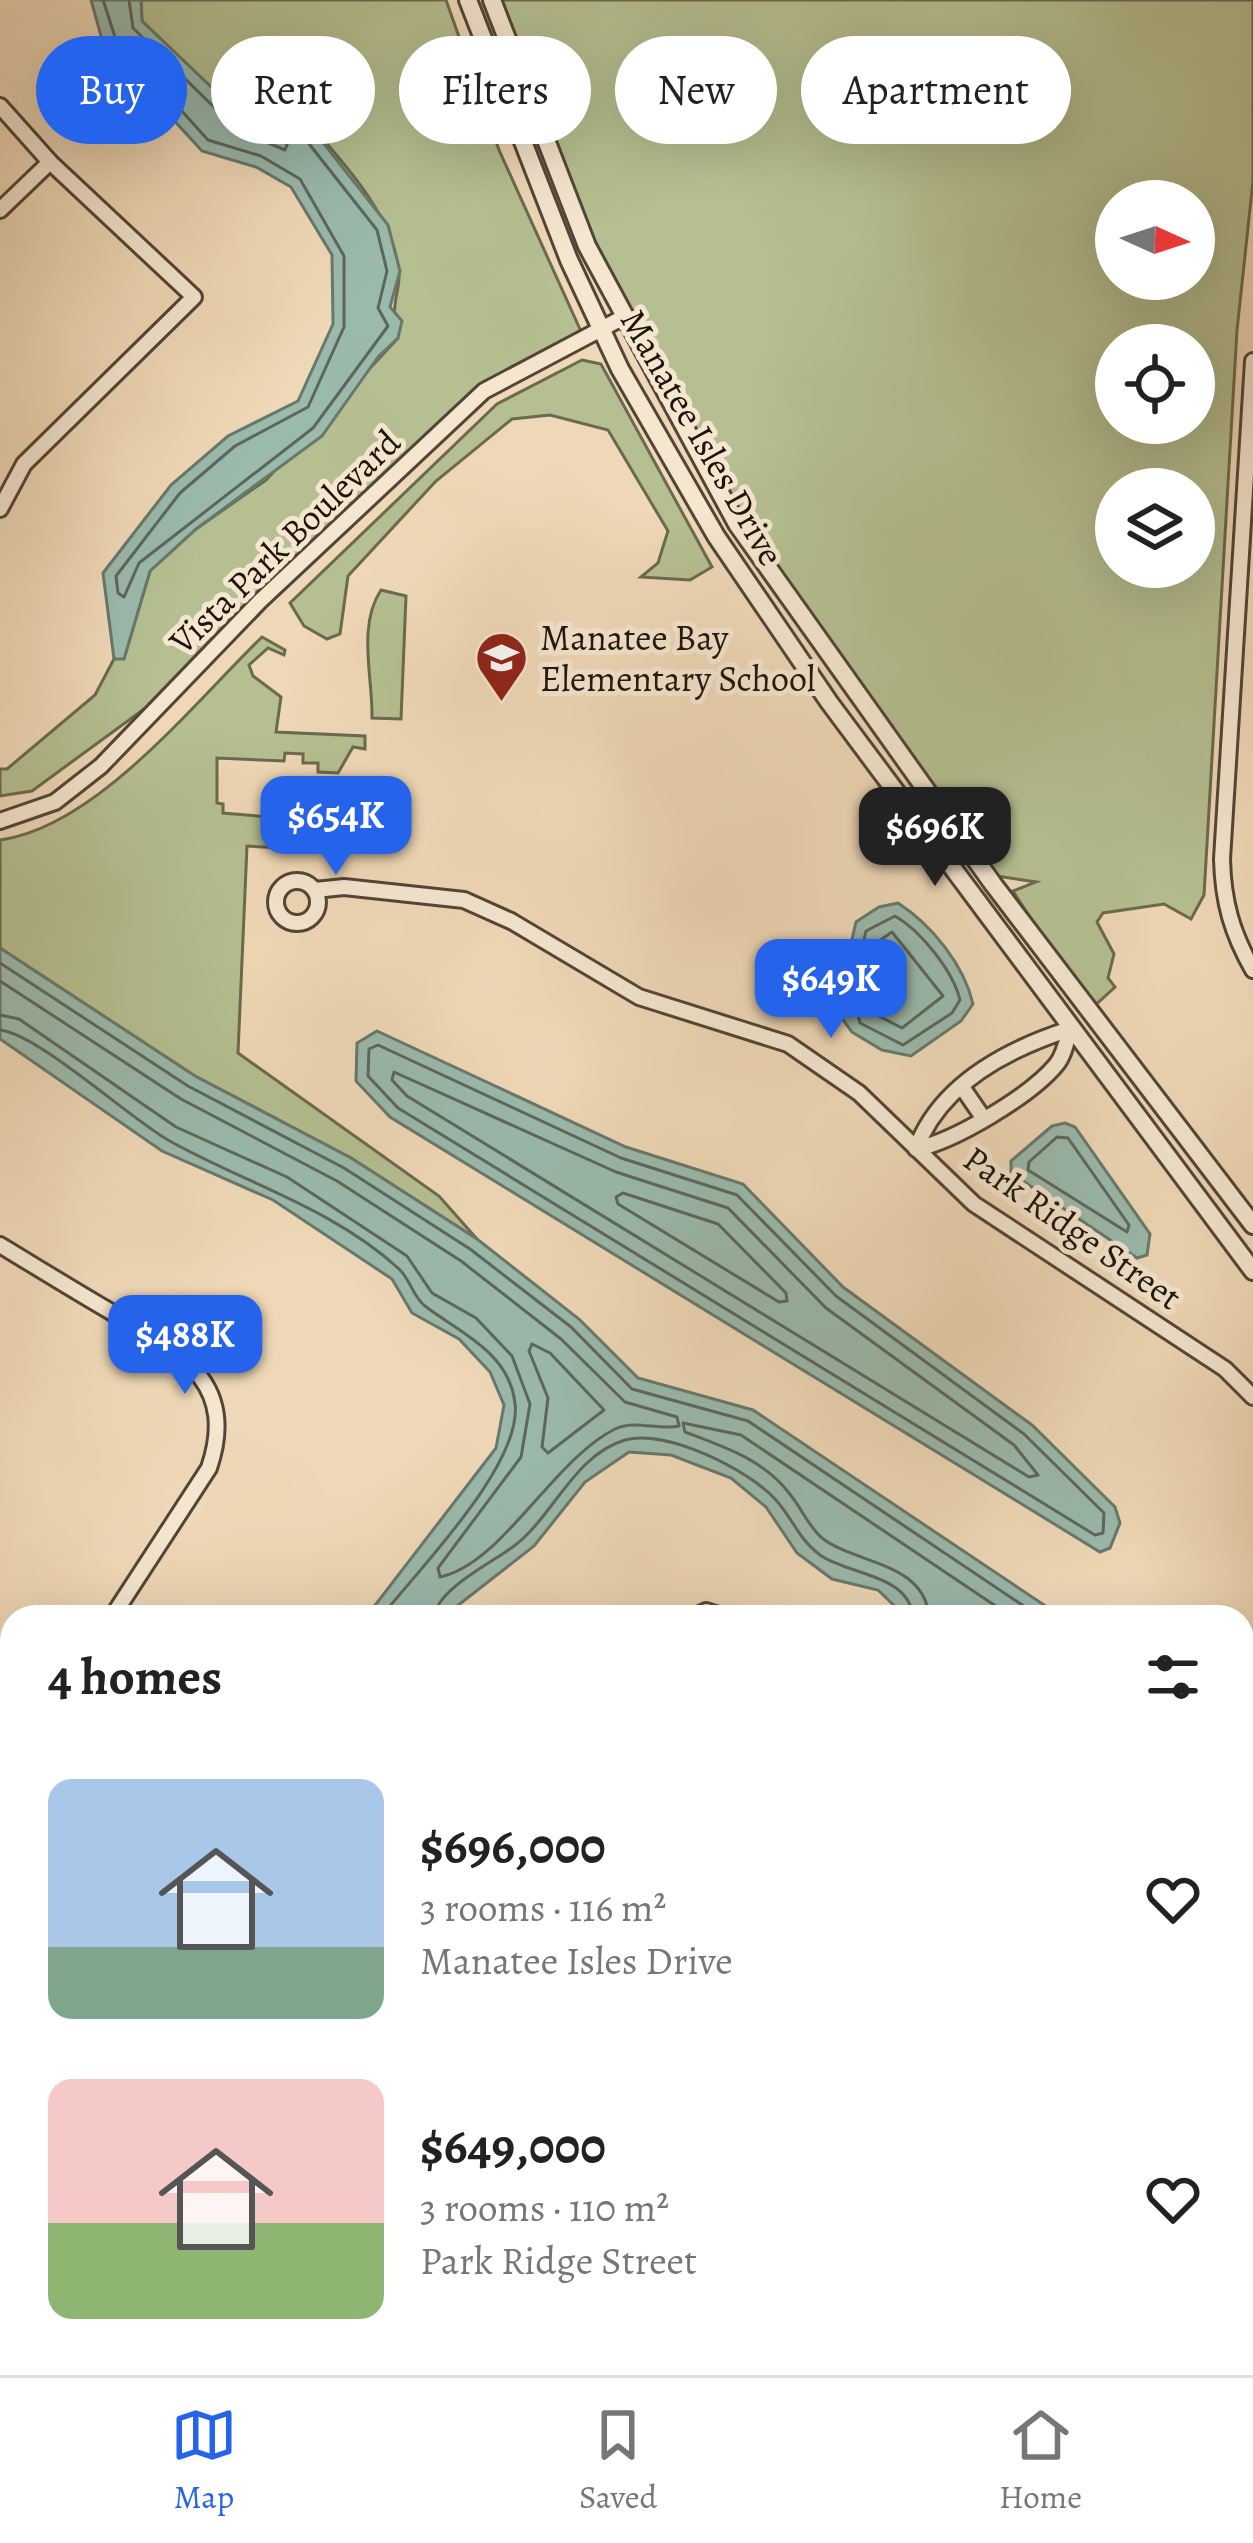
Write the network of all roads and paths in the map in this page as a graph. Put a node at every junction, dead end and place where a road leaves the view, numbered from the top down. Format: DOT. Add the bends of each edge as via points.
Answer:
graph roads {
  1 [pos="468,0"];
  2 [pos="492,0"];
  3 [pos="0,106"];
  4 [pos="50,162"];
  5 [pos="0,210"];
  6 [pos="622,318"];
  7 [pos="601,329"];
  8 [pos="1253,361"];
  9 [pos="0,509"];
  10 [pos="861,703"];
  11 [pos="842,718"];
  12 [pos="0,820"];
  13 [pos="315,890"];
  14 [pos="1253,970"];
  15 [pos="1090,1010"];
  16 [pos="1070,1029"];
  17 [pos="962,1087"];
  18 [pos="984,1119"];
  19 [pos="916,1149"];
  20 [pos="1253,1226"];
  21 [pos="0,1245"];
  22 [pos="1253,1271"];
  23 [pos="1253,1397"];
  24 [pos="120,1605"];
  1 -- 7 [label="street, Manatee Isles Drive"];
  2 -- 6 [label="street, Manatee Isles Drive" via="544,144"];
  3 -- 4 [label="street"];
  4 -- 5 [label="street"];
  4 -- 9 [label="street" via="194,297 25,464"];
  6 -- 7 [label="street, Vista Park Boulevard"];
  6 -- 10 [label="street, Manatee Isles Drive" via="737,524"];
  7 -- 11 [label="street, Manatee Isles Drive" via="716,536"];
  7 -- 12 [label="street, Vista Park Boulevard" via="484,391 260,601 101,766 55,802"];
  8 -- 14 [label="street" via="1222,860 1222,896"];
  10 -- 11 [label="street"];
  10 -- 15 [label="street, Manatee Isles Drive"];
  11 -- 16 [label="street, Manatee Isles Drive"];
  13 -- 19 [label="street, Park Ridge Street" via="442,894 487,910 640,998 788,1044 844,1080"];
  15 -- 16 [label="street"];
  15 -- 20 [label="street, Manatee Isles Drive"];
  16 -- 17 [label="street, Park Ridge Street" via="1013,1048"];
  16 -- 18 [label="street, Park Ridge Street" via="1058,1064"];
  16 -- 22 [label="street, Manatee Isles Drive"];
  17 -- 18 [label="street"];
  17 -- 19 [label="street, Park Ridge Street" via="926,1123"];
  18 -- 19 [label="street, Park Ridge Street" via="947,1143"];
  19 -- 23 [label="street, Park Ridge Street" via="974,1204 1225,1369"];
  21 -- 24 [label="street" via="187,1358 213,1399 218,1442 209,1468"];
}
